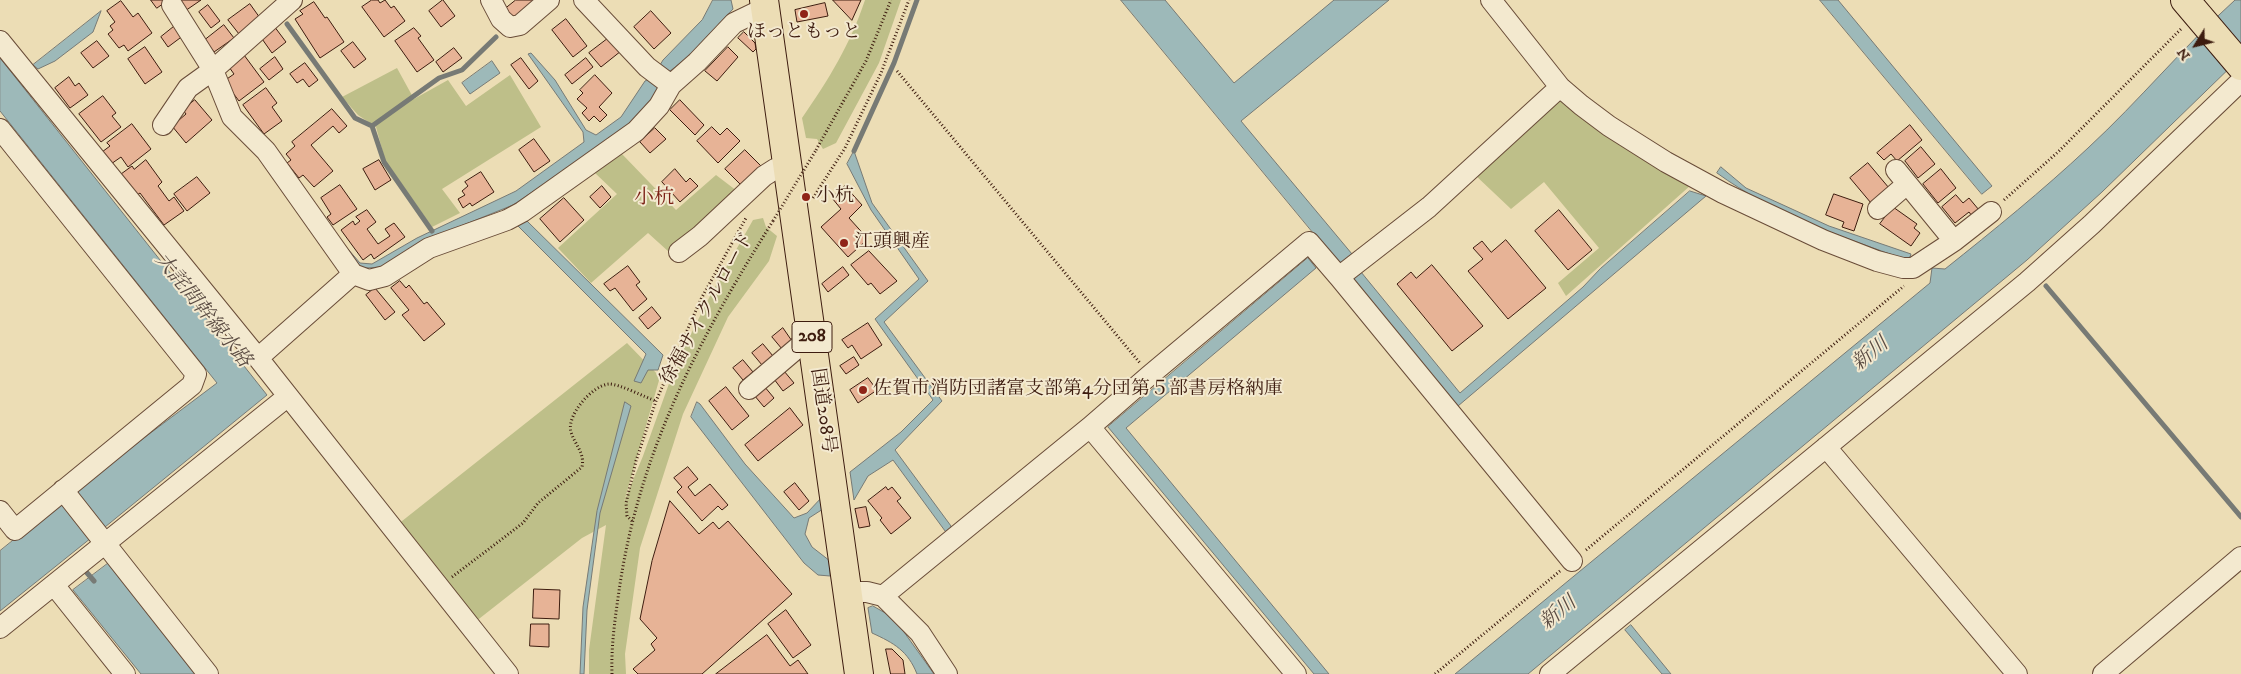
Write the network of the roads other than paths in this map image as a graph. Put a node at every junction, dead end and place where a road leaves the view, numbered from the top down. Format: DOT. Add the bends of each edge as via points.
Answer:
graph roads {
  1 [pos="292,0"];
  2 [pos="491,0"];
  3 [pos="549,0"];
  4 [pos="585,0"];
  5 [pos="1491,0"];
  6 [pos="765,4"];
  7 [pos="172,5"];
  8 [pos="2190,7"];
  9 [pos="0,40"];
  10 [pos="2241,66"];
  11 [pos="213,70"];
  12 [pos="2241,81"];
  13 [pos="671,86"];
  14 [pos="1560,87"];
  15 [pos="162,125"];
  16 [pos="0,129"];
  17 [pos="788,167"];
  18 [pos="1878,209"];
  19 [pos="1991,212"];
  20 [pos="1954,241"];
  21 [pos="680,252"];
  22 [pos="353,274"];
  23 [pos="1340,277"];
  24 [pos="812,342"];
  25 [pos="258,358"];
  26 [pos="748,389"];
  27 [pos="287,397"];
  28 [pos="1090,428"];
  29 [pos="1826,447"];
  30 [pos="64,490"];
  31 [pos="0,511"];
  32 [pos="7,536"];
  33 [pos="104,544"];
  34 [pos="2241,557"];
  35 [pos="1572,562"];
  36 [pos="54,585"];
  37 [pos="847,592"];
  38 [pos="883,596"];
  39 [pos="0,628"];
  40 [pos="125,674"];
  41 [pos="208,674"];
  42 [pos="508,674"];
  43 [pos="859,674"];
  44 [pos="947,674"];
  45 [pos="1296,674"];
  46 [pos="1550,674"];
  47 [pos="2017,674"];
  48 [pos="2103,674"];
  1 -- 11 [label="street"];
  2 -- 3 [label="street" via="501,19 510,27 520,25"];
  4 -- 13 [label="street" via="647,66"];
  5 -- 14 [label="street"];
  6 -- 13 [label="street" via="734,23"];
  6 -- 17 [label="main road, 国道208号 / 208"];
  7 -- 11 [label="street"];
  8 -- 10 [label="main road"];
  9 -- 25 [label="street"];
  11 -- 15 [label="street" via="188,88"];
  11 -- 22 [label="street" via="232,118 266,152"];
  12 -- 29 [label="street" via="2027,282"];
  13 -- 22 [label="street" via="636,131 522,212 429,248 385,276 370,280"];
  14 -- 20 [label="street" via="1609,126 1666,162 1823,240 1903,268 1920,266"];
  14 -- 23 [label="street" via="1429,207"];
  16 -- 30 [label="street" via="196,374 192,385"];
  17 -- 21 [label="street" via="775,169 764,176"];
  17 -- 24 [label="main road, 国道208号 / 208"];
  18 -- 20 [label="street" via="1901,177"];
  19 -- 20 [label="street"];
  22 -- 25 [label="street"];
  23 -- 28 [label="street" via="1309,242"];
  23 -- 35 [label="street"];
  24 -- 26 [label="street" via="802,344"];
  24 -- 37 [label="main road, 国道208号 / 208"];
  25 -- 27 [label="street"];
  27 -- 33 [label="street"];
  27 -- 42 [label="street"];
  28 -- 38 [label="street"];
  28 -- 45 [label="street"];
  29 -- 46 [label="street"];
  29 -- 47 [label="street"];
  30 -- 32 [label="street"];
  30 -- 33 [label="street"];
  31 -- 32 [label="street"];
  33 -- 36 [label="street"];
  33 -- 41 [label="street"];
  34 -- 48 [label="street"];
  36 -- 39 [label="street"];
  36 -- 40 [label="street"];
  37 -- 38 [label="street"];
  37 -- 43 [label="main road, 国道208号 / 208"];
  38 -- 44 [label="street" via="920,633"];
}
